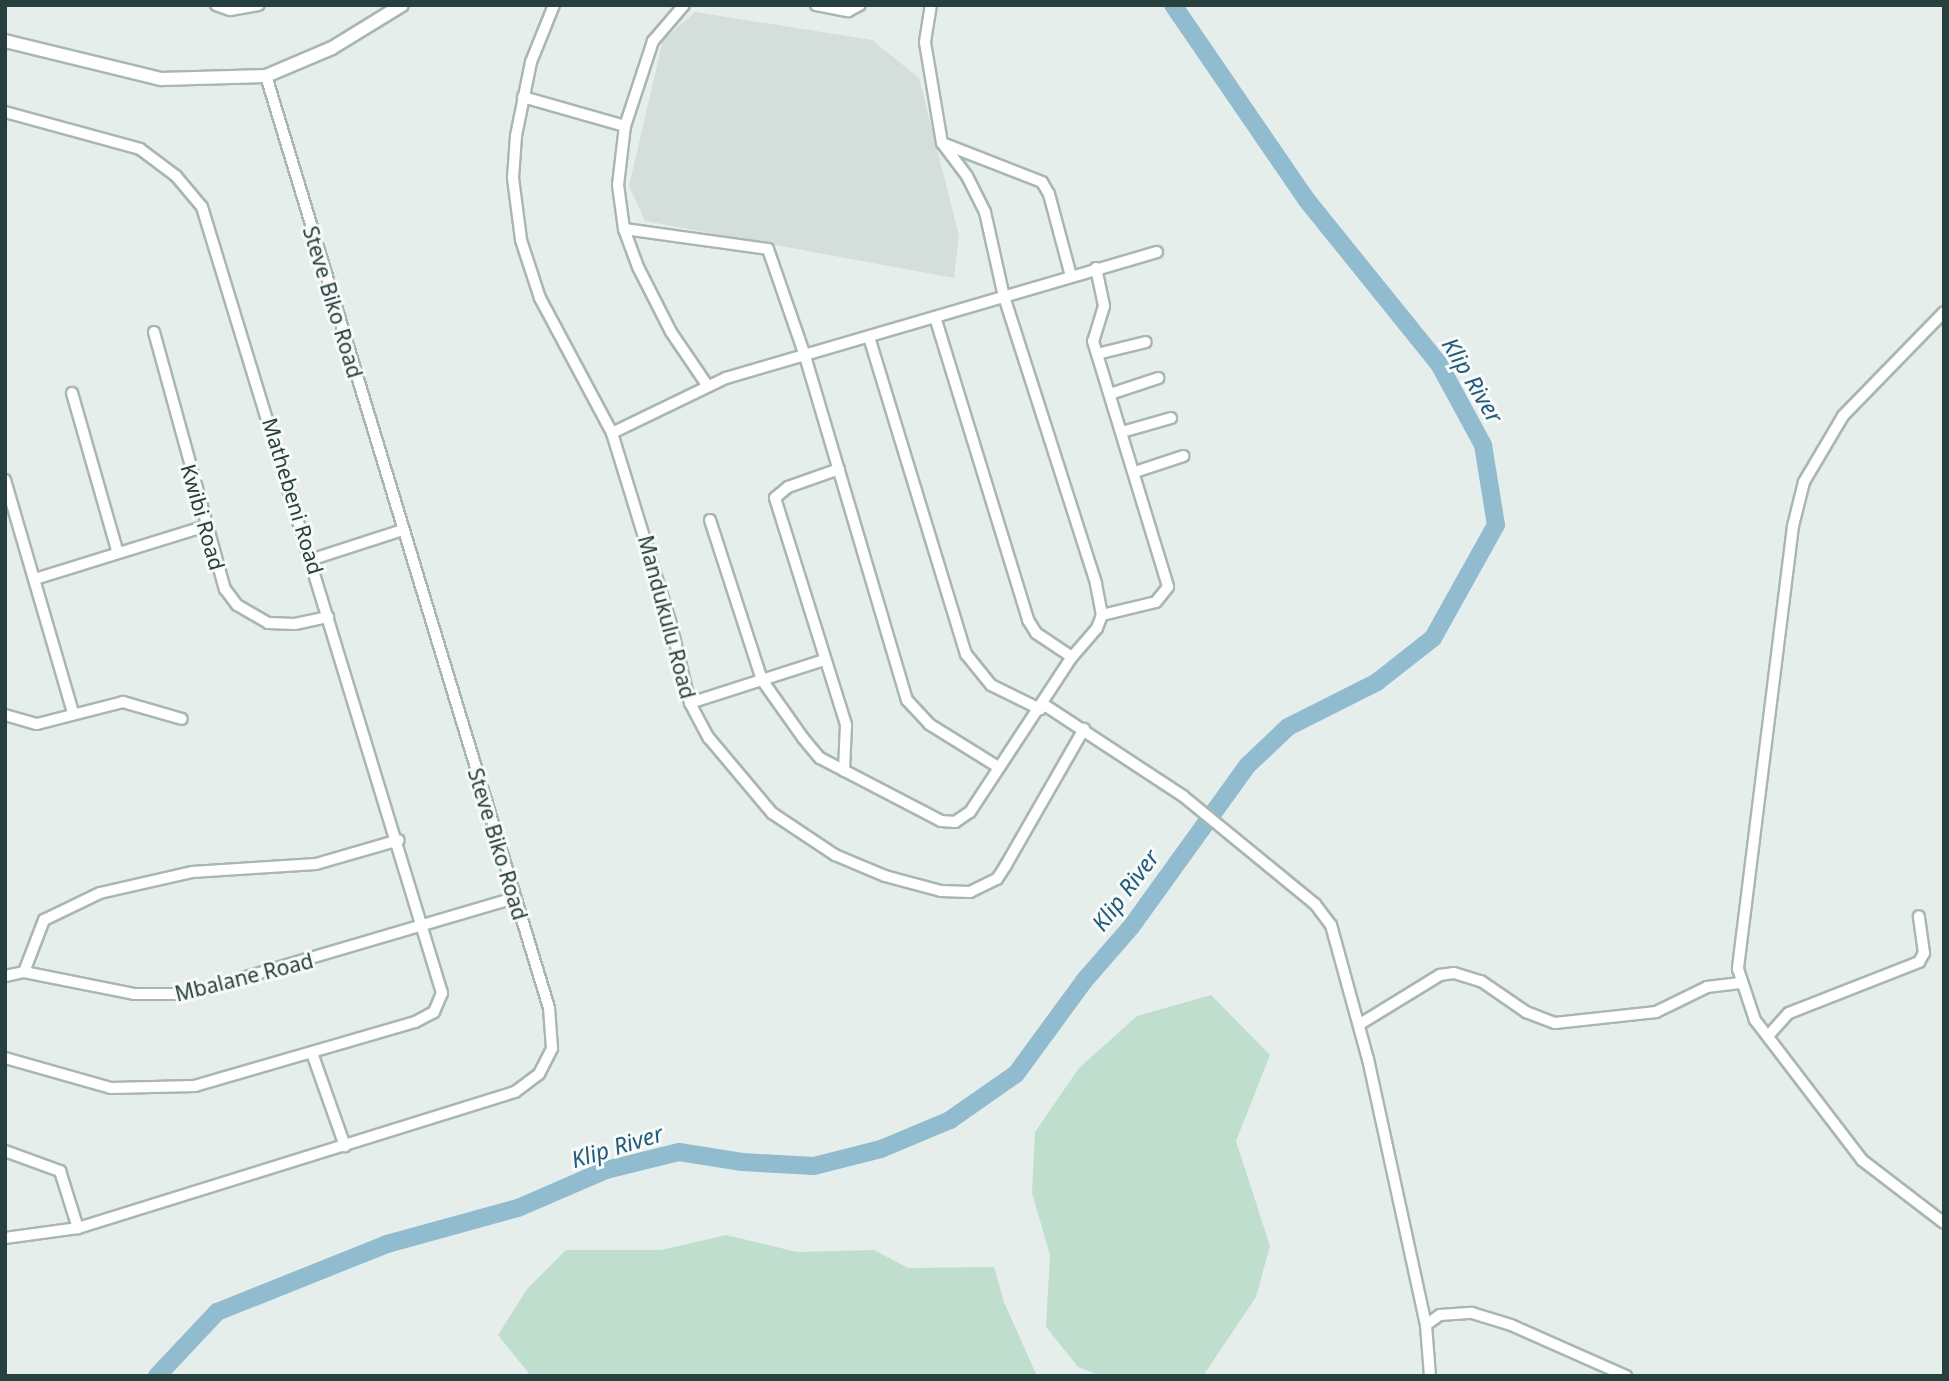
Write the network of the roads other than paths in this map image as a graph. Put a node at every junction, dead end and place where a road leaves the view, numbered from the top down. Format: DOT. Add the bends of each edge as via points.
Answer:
graph roads {
  1 [pos="216,5"];
  2 [pos="259,5"];
  3 [pos="402,5"];
  4 [pos="555,5"];
  5 [pos="684,5"];
  6 [pos="816,5"];
  7 [pos="860,5"];
  8 [pos="931,5"];
  9 [pos="5,41"];
  10 [pos="266,76"];
  11 [pos="523,97"];
  12 [pos="5,113"];
  13 [pos="625,126"];
  14 [pos="942,143"];
  15 [pos="624,229"];
  16 [pos="1157,252"];
  17 [pos="1096,268"];
  18 [pos="1071,275"];
  19 [pos="1004,297"];
  20 [pos="1944,312"];
  21 [pos="935,317"];
  22 [pos="154,332"];
  23 [pos="869,337"];
  24 [pos="1146,342"];
  25 [pos="1097,354"];
  26 [pos="805,356"];
  27 [pos="1158,378"];
  28 [pos="707,385"];
  29 [pos="72,393"];
  30 [pos="1110,394"];
  31 [pos="1171,418"];
  32 [pos="1122,432"];
  33 [pos="612,433"];
  34 [pos="1183,456"];
  35 [pos="839,469"];
  36 [pos="1135,472"];
  37 [pos="5,480"];
  38 [pos="8,496"];
  39 [pos="710,520"];
  40 [pos="206,526"];
  41 [pos="403,530"];
  42 [pos="118,553"];
  43 [pos="313,559"];
  44 [pos="35,579"];
  45 [pos="1102,615"];
  46 [pos="328,617"];
  47 [pos="1072,657"];
  48 [pos="824,660"];
  49 [pos="762,680"];
  50 [pos="690,703"];
  51 [pos="1042,706"];
  52 [pos="73,713"];
  53 [pos="5,715"];
  54 [pos="182,719"];
  55 [pos="1083,729"];
  56 [pos="998,767"];
  57 [pos="844,771"];
  58 [pos="399,840"];
  59 [pos="515,898"];
  60 [pos="1919,916"];
  61 [pos="424,928"];
  62 [pos="24,972"];
  63 [pos="5,976"];
  64 [pos="1740,983"];
  65 [pos="1360,1024"];
  66 [pos="1768,1036"];
  67 [pos="312,1053"];
  68 [pos="5,1059"];
  69 [pos="345,1146"];
  70 [pos="5,1151"];
  71 [pos="1944,1223"];
  72 [pos="78,1228"];
  73 [pos="5,1238"];
  74 [pos="1426,1325"];
  75 [pos="1430,1376"];
  76 [pos="1626,1376"];
  1 -- 2 [label="street" via="230,10"];
  3 -- 10 [label="street" via="332,48"];
  4 -- 11 [label="street, Mandukulu Road"];
  5 -- 13 [label="street" via="653,41"];
  6 -- 7 [label="street" via="848,11"];
  8 -- 14 [label="street" via="925,42"];
  9 -- 10 [label="street" via="161,79"];
  10 -- 41 [label="street, Steve Biko Road"];
  11 -- 13 [label="street"];
  11 -- 33 [label="street, Mandukulu Road" via="513,164 524,253 540,298"];
  12 -- 43 [label="street, Mathebeni Road" via="140,149 196,196 215,239"];
  13 -- 15 [label="street" via="618,184"];
  14 -- 18 [label="street" via="1042,181"];
  14 -- 19 [label="street" via="980,199"];
  15 -- 26 [label="street" via="766,247"];
  15 -- 28 [label="street" via="651,296"];
  16 -- 17 [label="street"];
  17 -- 18 [label="street"];
  17 -- 25 [label="street" via="1104,300 1093,332"];
  18 -- 19 [label="street"];
  19 -- 21 [label="street"];
  19 -- 45 [label="street" via="1096,583"];
  20 -- 64 [label="street" via="1843,416 1804,482 1793,526 1754,811"];
  21 -- 23 [label="street"];
  21 -- 47 [label="street" via="1028,620 1036,633"];
  22 -- 40 [label="street, Kwibi Road"];
  23 -- 26 [label="street"];
  23 -- 51 [label="street" via="966,654 991,685"];
  24 -- 25 [label="street"];
  25 -- 30 [label="street"];
  26 -- 28 [label="street"];
  26 -- 35 [label="street"];
  27 -- 30 [label="street"];
  28 -- 33 [label="street"];
  29 -- 42 [label="street"];
  30 -- 32 [label="street"];
  31 -- 32 [label="street"];
  32 -- 36 [label="street"];
  33 -- 50 [label="street, Mandukulu Road" via="648,543"];
  34 -- 36 [label="street"];
  35 -- 48 [label="street" via="788,487 775,498"];
  35 -- 56 [label="street" via="911,709"];
  36 -- 45 [label="street" via="1168,591 1156,602"];
  37 -- 38 [label="street"];
  38 -- 44 [label="street"];
  39 -- 49 [label="street"];
  40 -- 42 [label="street"];
  40 -- 46 [label="street, Kwibi Road" via="222,582 237,605 262,621 282,625"];
  41 -- 43 [label="street"];
  41 -- 59 [label="street, Steve Biko Road"];
  42 -- 44 [label="street"];
  43 -- 46 [label="street, Mathebeni Road"];
  44 -- 52 [label="street"];
  45 -- 47 [label="street" via="1091,639"];
  46 -- 58 [label="street, Mathebeni Road"];
  47 -- 51 [label="street"];
  48 -- 49 [label="street"];
  48 -- 57 [label="street" via="846,725"];
  49 -- 50 [label="street"];
  49 -- 57 [label="street" via="820,758"];
  50 -- 55 [label="street, Mandukulu Road" via="709,738 756,799 791,827 859,867 956,892 984,888 996,879"];
  51 -- 55 [label="street"];
  51 -- 56 [label="street"];
  52 -- 53 [label="street" via="37,724"];
  52 -- 54 [label="street" via="123,702"];
  55 -- 65 [label="street" via="1183,796 1315,904 1331,925"];
  56 -- 57 [label="street" via="970,812 951,823 931,818"];
  58 -- 61 [label="street, Mathebeni Road"];
  58 -- 62 [label="street" via="316,864 185,873 100,893 44,920"];
  59 -- 61 [label="street, Mbalane Road"];
  59 -- 69 [label="street, Steve Biko Road" via="551,1018 552,1048 543,1068 515,1092"];
  60 -- 66 [label="street" via="1924,953 1919,962 1789,1013"];
  61 -- 62 [label="street, Mbalane Road" via="188,994 134,994"];
  61 -- 67 [label="street, Mathebeni Road" via="442,986 434,1012"];
  62 -- 63 [label="street"];
  64 -- 65 [label="street" via="1707,987 1656,1012 1555,1023 1526,1012 1481,981 1440,975"];
  64 -- 66 [label="street" via="1755,1020"];
  65 -- 74 [label="street"];
  66 -- 71 [label="street" via="1861,1160"];
  67 -- 68 [label="street" via="221,1081 137,1089 97,1086"];
  67 -- 69 [label="street"];
  69 -- 72 [label="street, Steve Biko Road"];
  70 -- 72 [label="street" via="60,1171"];
  72 -- 73 [label="street, Steve Biko Road"];
  74 -- 75 [label="street"];
  74 -- 76 [label="street" via="1440,1315 1472,1313 1511,1325"];
}
